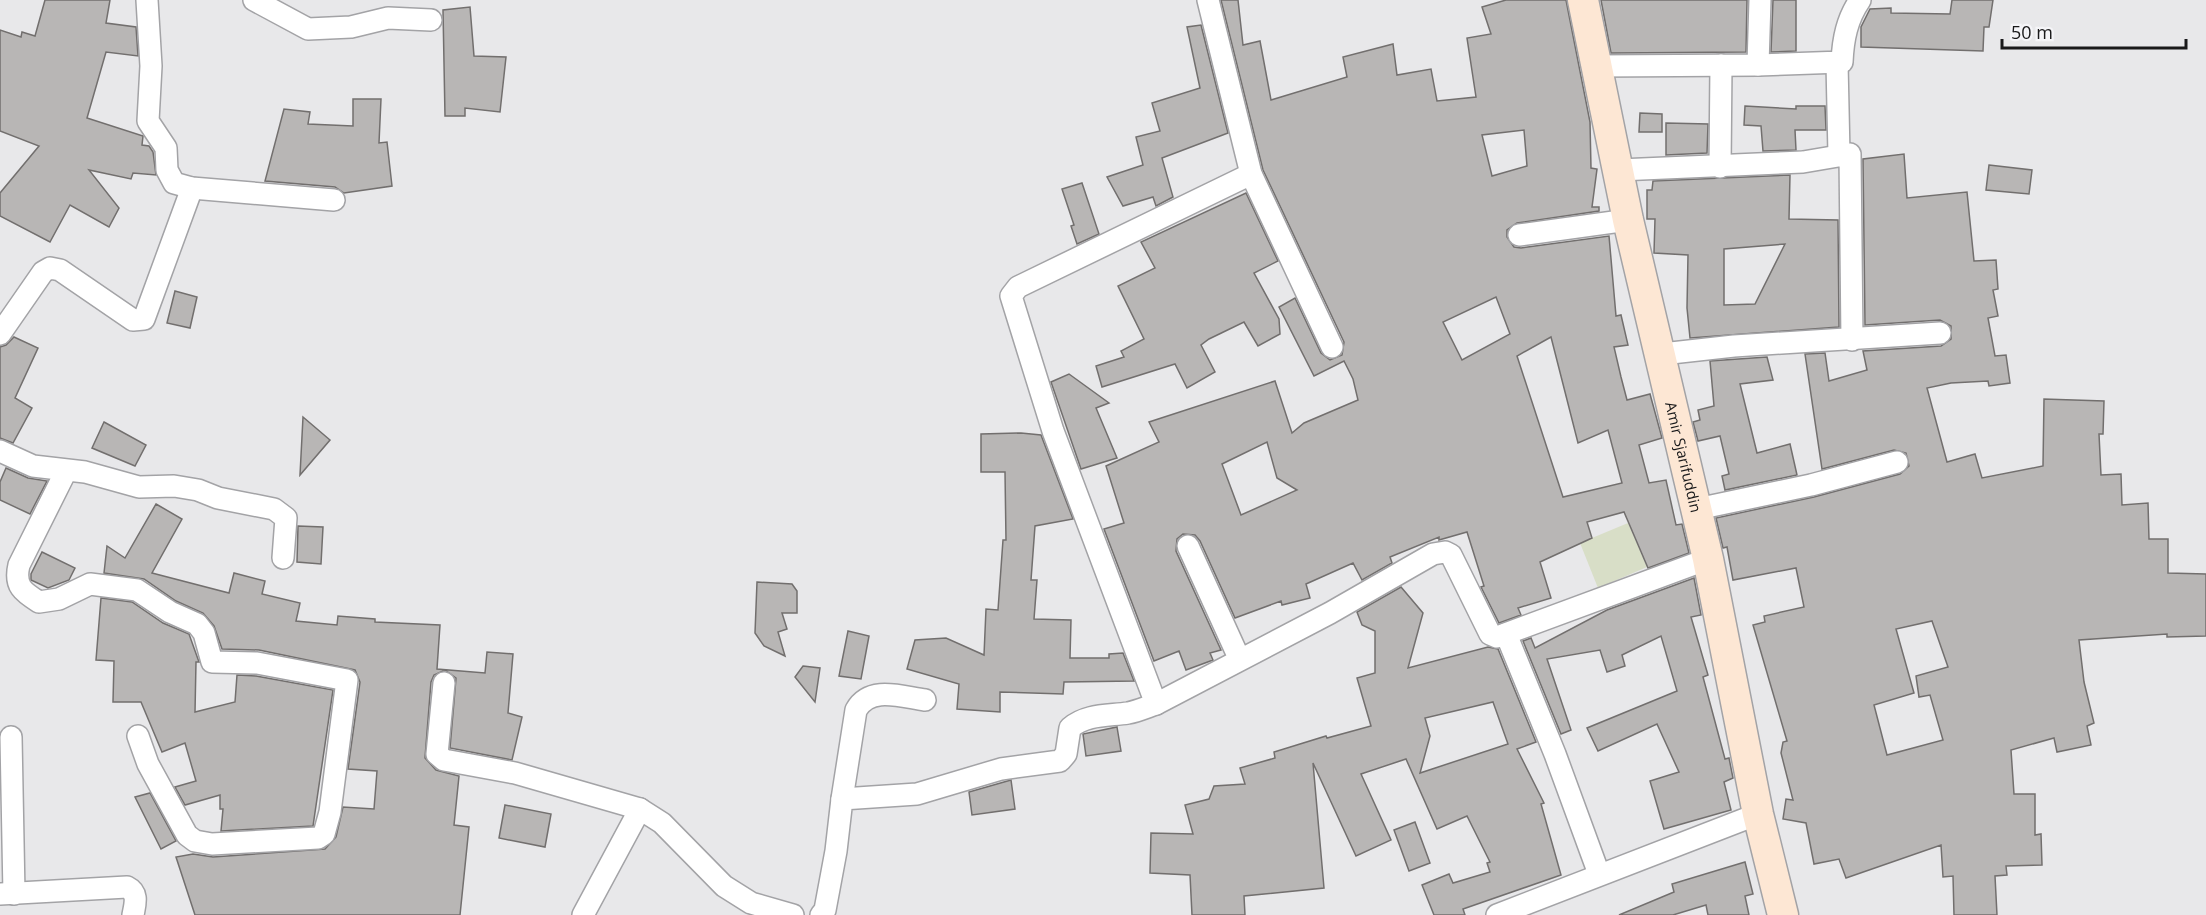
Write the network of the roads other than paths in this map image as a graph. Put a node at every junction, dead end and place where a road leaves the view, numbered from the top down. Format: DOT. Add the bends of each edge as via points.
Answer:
graph roads {
  1 [pos="147,0"];
  2 [pos="254,0"];
  3 [pos="1208,0"];
  4 [pos="1583,0"];
  5 [pos="1760,0"];
  6 [pos="1860,0"];
  7 [pos="430,20"];
  8 [pos="1837,63"];
  9 [pos="1758,64"];
  10 [pos="1721,65"];
  11 [pos="1597,66"];
  12 [pos="1839,155"];
  13 [pos="1720,167"];
  14 [pos="1619,170"];
  15 [pos="1251,174"];
  16 [pos="192,188"];
  17 [pos="334,200"];
  18 [pos="1628,219"];
  19 [pos="1519,235"];
  20 [pos="1940,333"];
  21 [pos="0,334"];
  22 [pos="1852,340"];
  23 [pos="1332,347"];
  24 [pos="1662,354"];
  25 [pos="0,452"];
  26 [pos="1897,462"];
  27 [pos="66,471"];
  28 [pos="1697,509"];
  29 [pos="1188,546"];
  30 [pos="283,558"];
  31 [pos="1708,559"];
  32 [pos="1506,634"];
  33 [pos="1239,658"];
  34 [pos="444,683"];
  35 [pos="926,700"];
  36 [pos="1156,704"];
  37 [pos="138,736"];
  38 [pos="11,737"];
  39 [pos="842,799"];
  40 [pos="640,809"];
  41 [pos="1758,814"];
  42 [pos="1599,874"];
  43 [pos="7,894"];
  44 [pos="133,915"];
  45 [pos="583,915"];
  46 [pos="793,915"];
  47 [pos="821,915"];
  48 [pos="1497,915"];
  49 [pos="1783,915"];
  1 -- 16 [label="street" via="151,66 148,121 166,148 170,177 174,183"];
  2 -- 7 [label="street" via="308,29 336,30 388,18"];
  3 -- 15 [label="street"];
  4 -- 11 [label="main road, Amir Sjarifuddin"];
  5 -- 9 [label="street"];
  6 -- 8 [label="street" via="1845,32 1842,62"];
  8 -- 9 [label="street"];
  8 -- 12 [label="street"];
  9 -- 10 [label="street"];
  10 -- 11 [label="street"];
  10 -- 13 [label="street"];
  11 -- 14 [label="main road, Amir Sjarifuddin"];
  12 -- 13 [label="street" via="1803,162"];
  12 -- 22 [label="street" via="1850,154"];
  13 -- 14 [label="street"];
  14 -- 18 [label="main road, Amir Sjarifuddin"];
  15 -- 23 [label="street"];
  15 -- 36 [label="street" via="1018,287 1011,296 1053,430"];
  16 -- 17 [label="street"];
  16 -- 21 [label="street" via="144,319 133,320 60,270 51,268 43,272"];
  18 -- 19 [label="street"];
  18 -- 24 [label="main road, Amir Sjarifuddin"];
  20 -- 22 [label="street"];
  22 -- 24 [label="street"];
  24 -- 28 [label="main road, Amir Sjarifuddin"];
  25 -- 27 [label="street" via="33,465"];
  26 -- 28 [label="street"];
  27 -- 30 [label="street" via="85,472 139,487 198,490 274,509 286,518"];
  27 -- 37 [label="street" via="19,565 20,590 39,602 59,599 90,584 137,590 196,624 204,633 212,662 257,663 347,680 330,812 324,834 318,838 212,844 195,841 187,835 148,764"];
  28 -- 31 [label="main road, Amir Sjarifuddin"];
  29 -- 33 [label="street"];
  31 -- 32 [label="street"];
  31 -- 41 [label="main road, Amir Sjarifuddin"];
  32 -- 33 [label="street" via="1490,634 1450,555 1439,552"];
  32 -- 42 [label="street" via="1556,754"];
  33 -- 36 [label="street"];
  34 -- 40 [label="street" via="437,754 444,760 515,773"];
  35 -- 39 [label="street" via="879,694 861,702 856,710"];
  36 -- 39 [label="street" via="1076,722 1070,728 1064,758 1051,763 1000,769 917,794"];
  38 -- 43 [label="street"];
  39 -- 47 [label="street" via="836,851"];
  40 -- 45 [label="street"];
  40 -- 46 [label="street" via="662,823 731,891 751,903"];
  41 -- 42 [label="street"];
  41 -- 49 [label="main road, Amir Sjarifuddin"];
  42 -- 48 [label="street"];
  43 -- 44 [label="street" via="127,887 136,898"];
}
